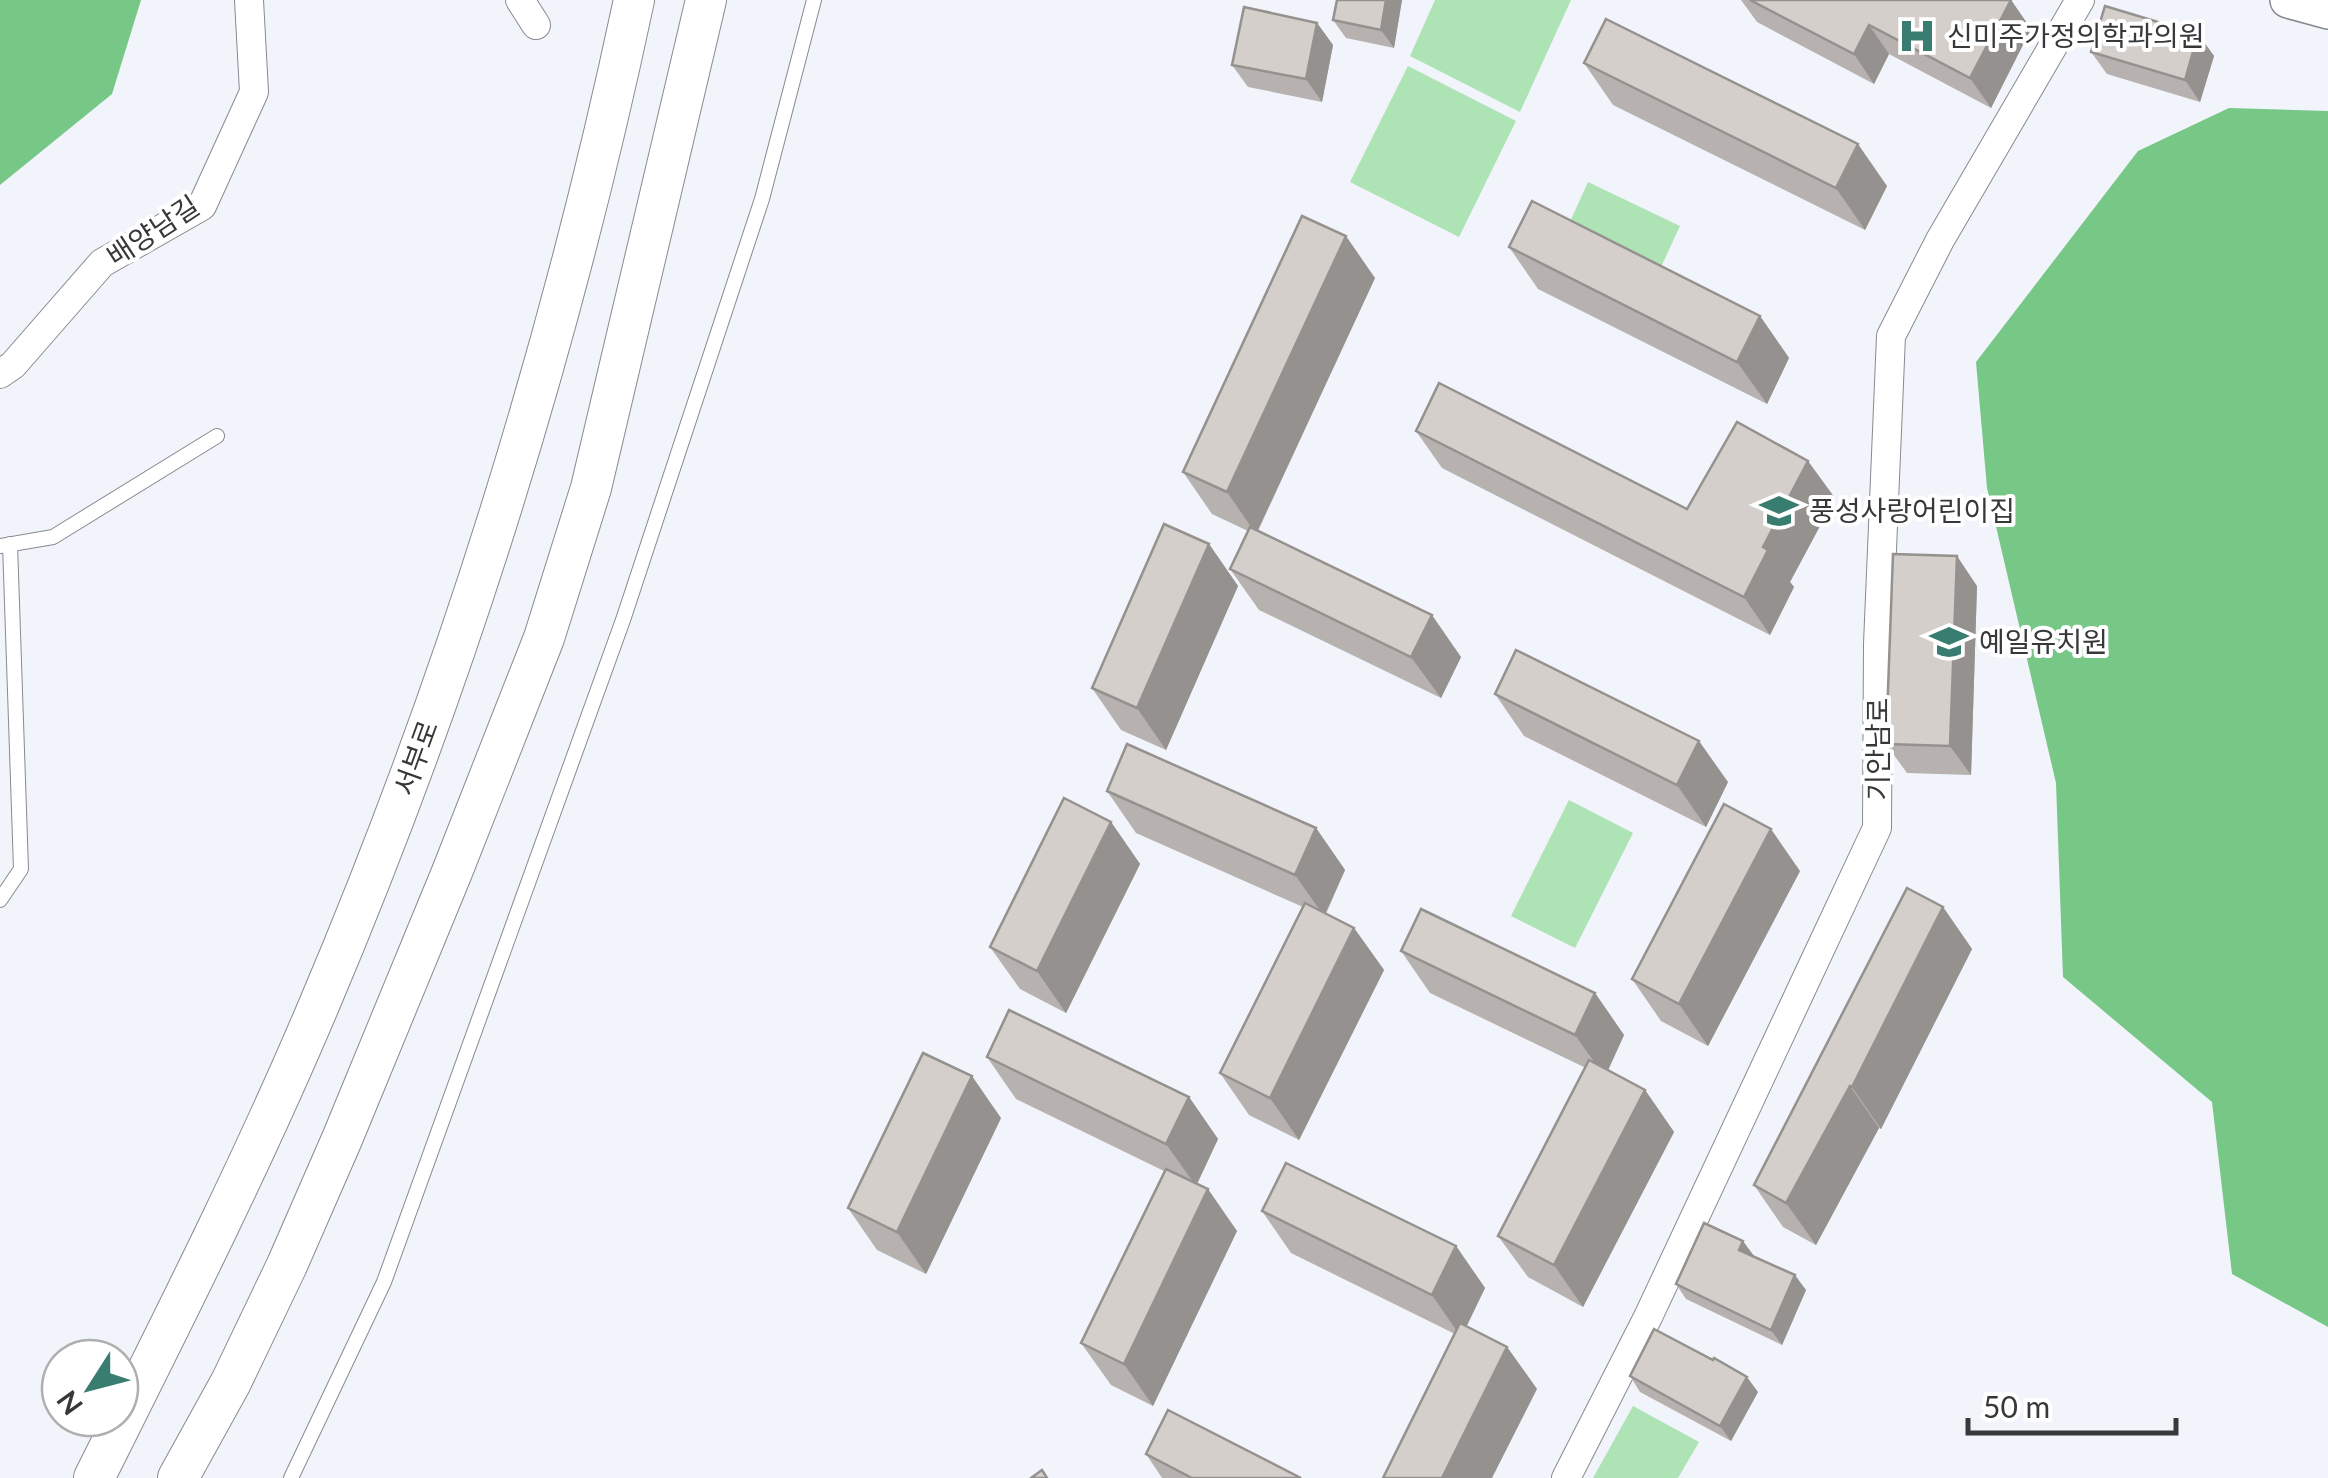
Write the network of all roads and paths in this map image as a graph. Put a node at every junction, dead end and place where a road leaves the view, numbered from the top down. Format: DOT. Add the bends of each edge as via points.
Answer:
graph roads {
  1 [pos="249,0"];
  2 [pos="520,0"];
  3 [pos="634,0"];
  4 [pos="706,0"];
  5 [pos="814,0"];
  6 [pos="2080,0"];
  7 [pos="2288,0"];
  8 [pos="2328,11"];
  9 [pos="536,26"];
  10 [pos="0,374"];
  11 [pos="217,436"];
  12 [pos="5,545"];
  13 [pos="0,900"];
  14 [pos="94,1478"];
  15 [pos="178,1478"];
  16 [pos="291,1478"];
  17 [pos="1566,1478"];
  1 -- 10 [label="street, 배양남길" via="254,92 202,206 102,262"];
  2 -- 9 [label="street"];
  3 -- 14 [label="main road, 서부로" via="546,361 420,748 270,1119"];
  4 -- 15 [label="main road" via="591,488 544,638 342,1139 231,1382"];
  5 -- 16 [label="lane" via="762,199 623,620 384,1282"];
  6 -- 17 [label="street, 기안남로" via="1891,336 1877,828"];
  7 -- 8 [label="street"];
  11 -- 12 [label="lane" via="53,537"];
  12 -- 13 [label="lane" via="20,870"];
}
